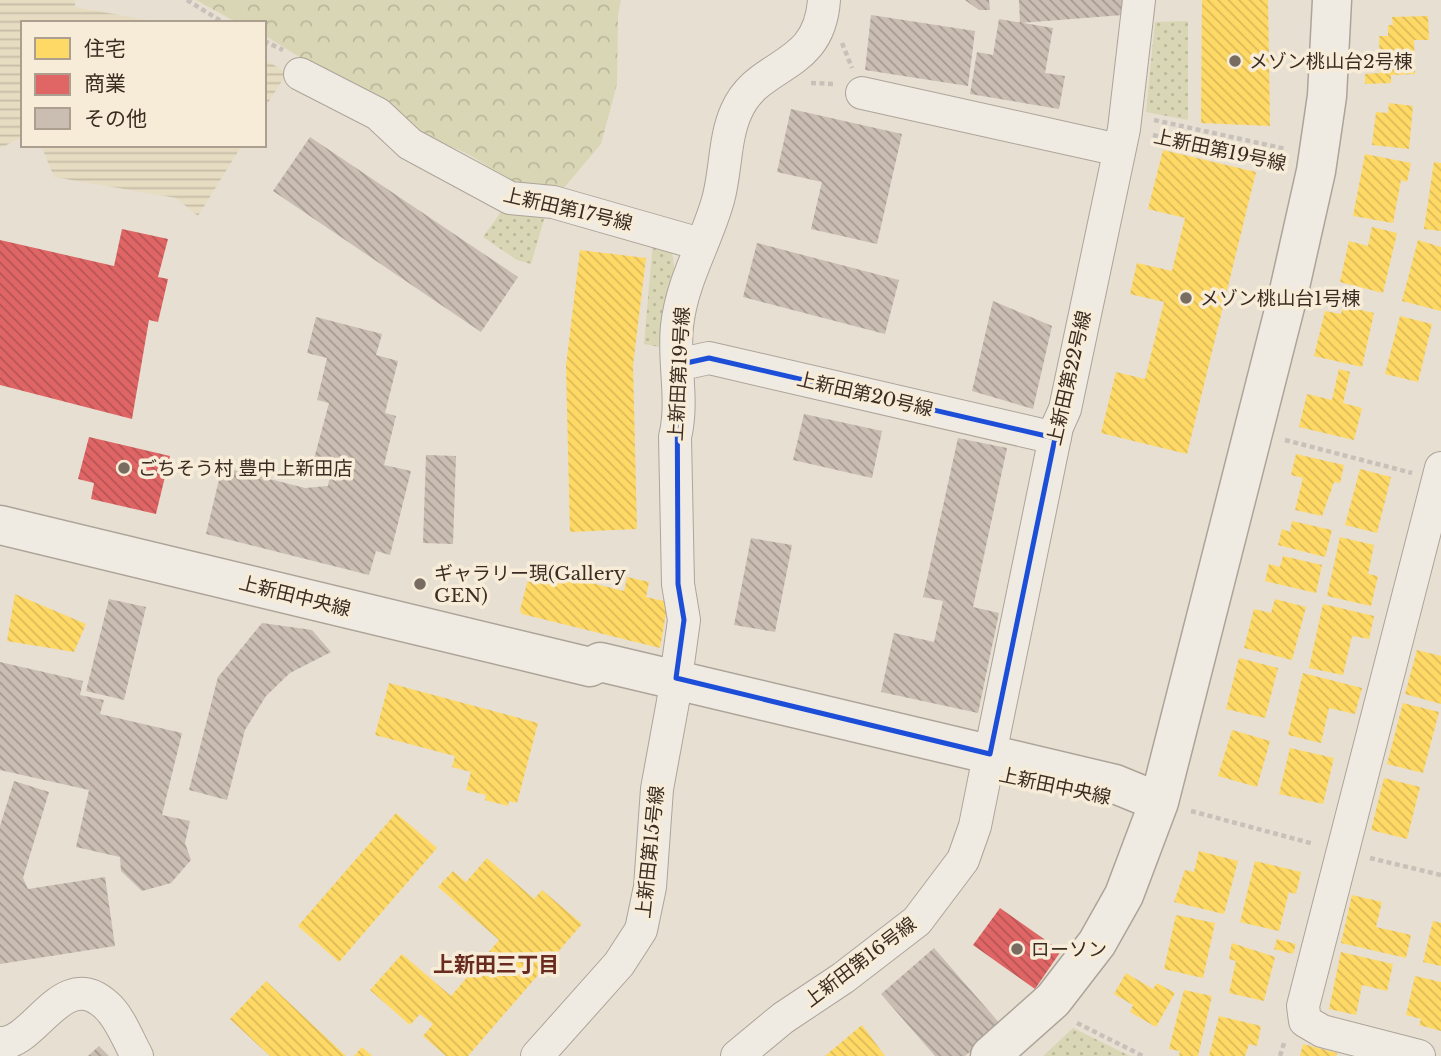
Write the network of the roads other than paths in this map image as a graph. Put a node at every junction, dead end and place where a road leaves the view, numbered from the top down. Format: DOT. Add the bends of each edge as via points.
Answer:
graph roads {
  1 [pos="1139,0"];
  2 [pos="1332,0"];
  3 [pos="824,2"];
  4 [pos="300,74"];
  5 [pos="862,93"];
  6 [pos="1123,131"];
  7 [pos="700,244"];
  8 [pos="677,365"];
  9 [pos="1055,438"];
  10 [pos="1439,481"];
  11 [pos="0,525"];
  12 [pos="675,687"];
  13 [pos="988,763"];
  14 [pos="1159,802"];
  15 [pos="0,1043"];
  16 [pos="137,1056"];
  17 [pos="537,1056"];
  18 [pos="737,1056"];
  19 [pos="990,1056"];
  20 [pos="1419,1056"];
  1 -- 6 [label="street, 上新田第22号線"];
  2 -- 14 [label="street" via="1327,96 1302,160 1285,304"];
  3 -- 7 [label="street, 上新田第19号線" via="811,43 746,94 736,112 719,198"];
  4 -- 7 [label="street, 上新田第17号線" via="378,114 410,144 510,198 553,202"];
  5 -- 6 [label="street"];
  6 -- 9 [label="street, 上新田第22号線"];
  7 -- 8 [label="street, 上新田第19号線" via="681,300"];
  8 -- 9 [label="street, 上新田第20号線" via="709,358"];
  8 -- 12 [label="street, 上新田第19号線" via="678,584 684,620"];
  9 -- 13 [label="street, 上新田第22号線"];
  10 -- 20 [label="street" via="1305,993 1305,1021 1322,1031"];
  11 -- 12 [label="street, 上新田中央線" via="590,667 597,678"];
  12 -- 13 [label="street, 上新田中央線"];
  12 -- 17 [label="street, 上新田第15号線" via="657,789 650,887 641,930 619,964"];
  13 -- 14 [label="street, 上新田中央線" via="1110,800"];
  13 -- 18 [label="street, 上新田第16号線" via="963,860 917,921"];
  14 -- 19 [label="street" via="1124,895 1097,943 1054,1000"];
  15 -- 16 [label="street" via="14,1039 48,1008 83,994 111,1010"];
}
